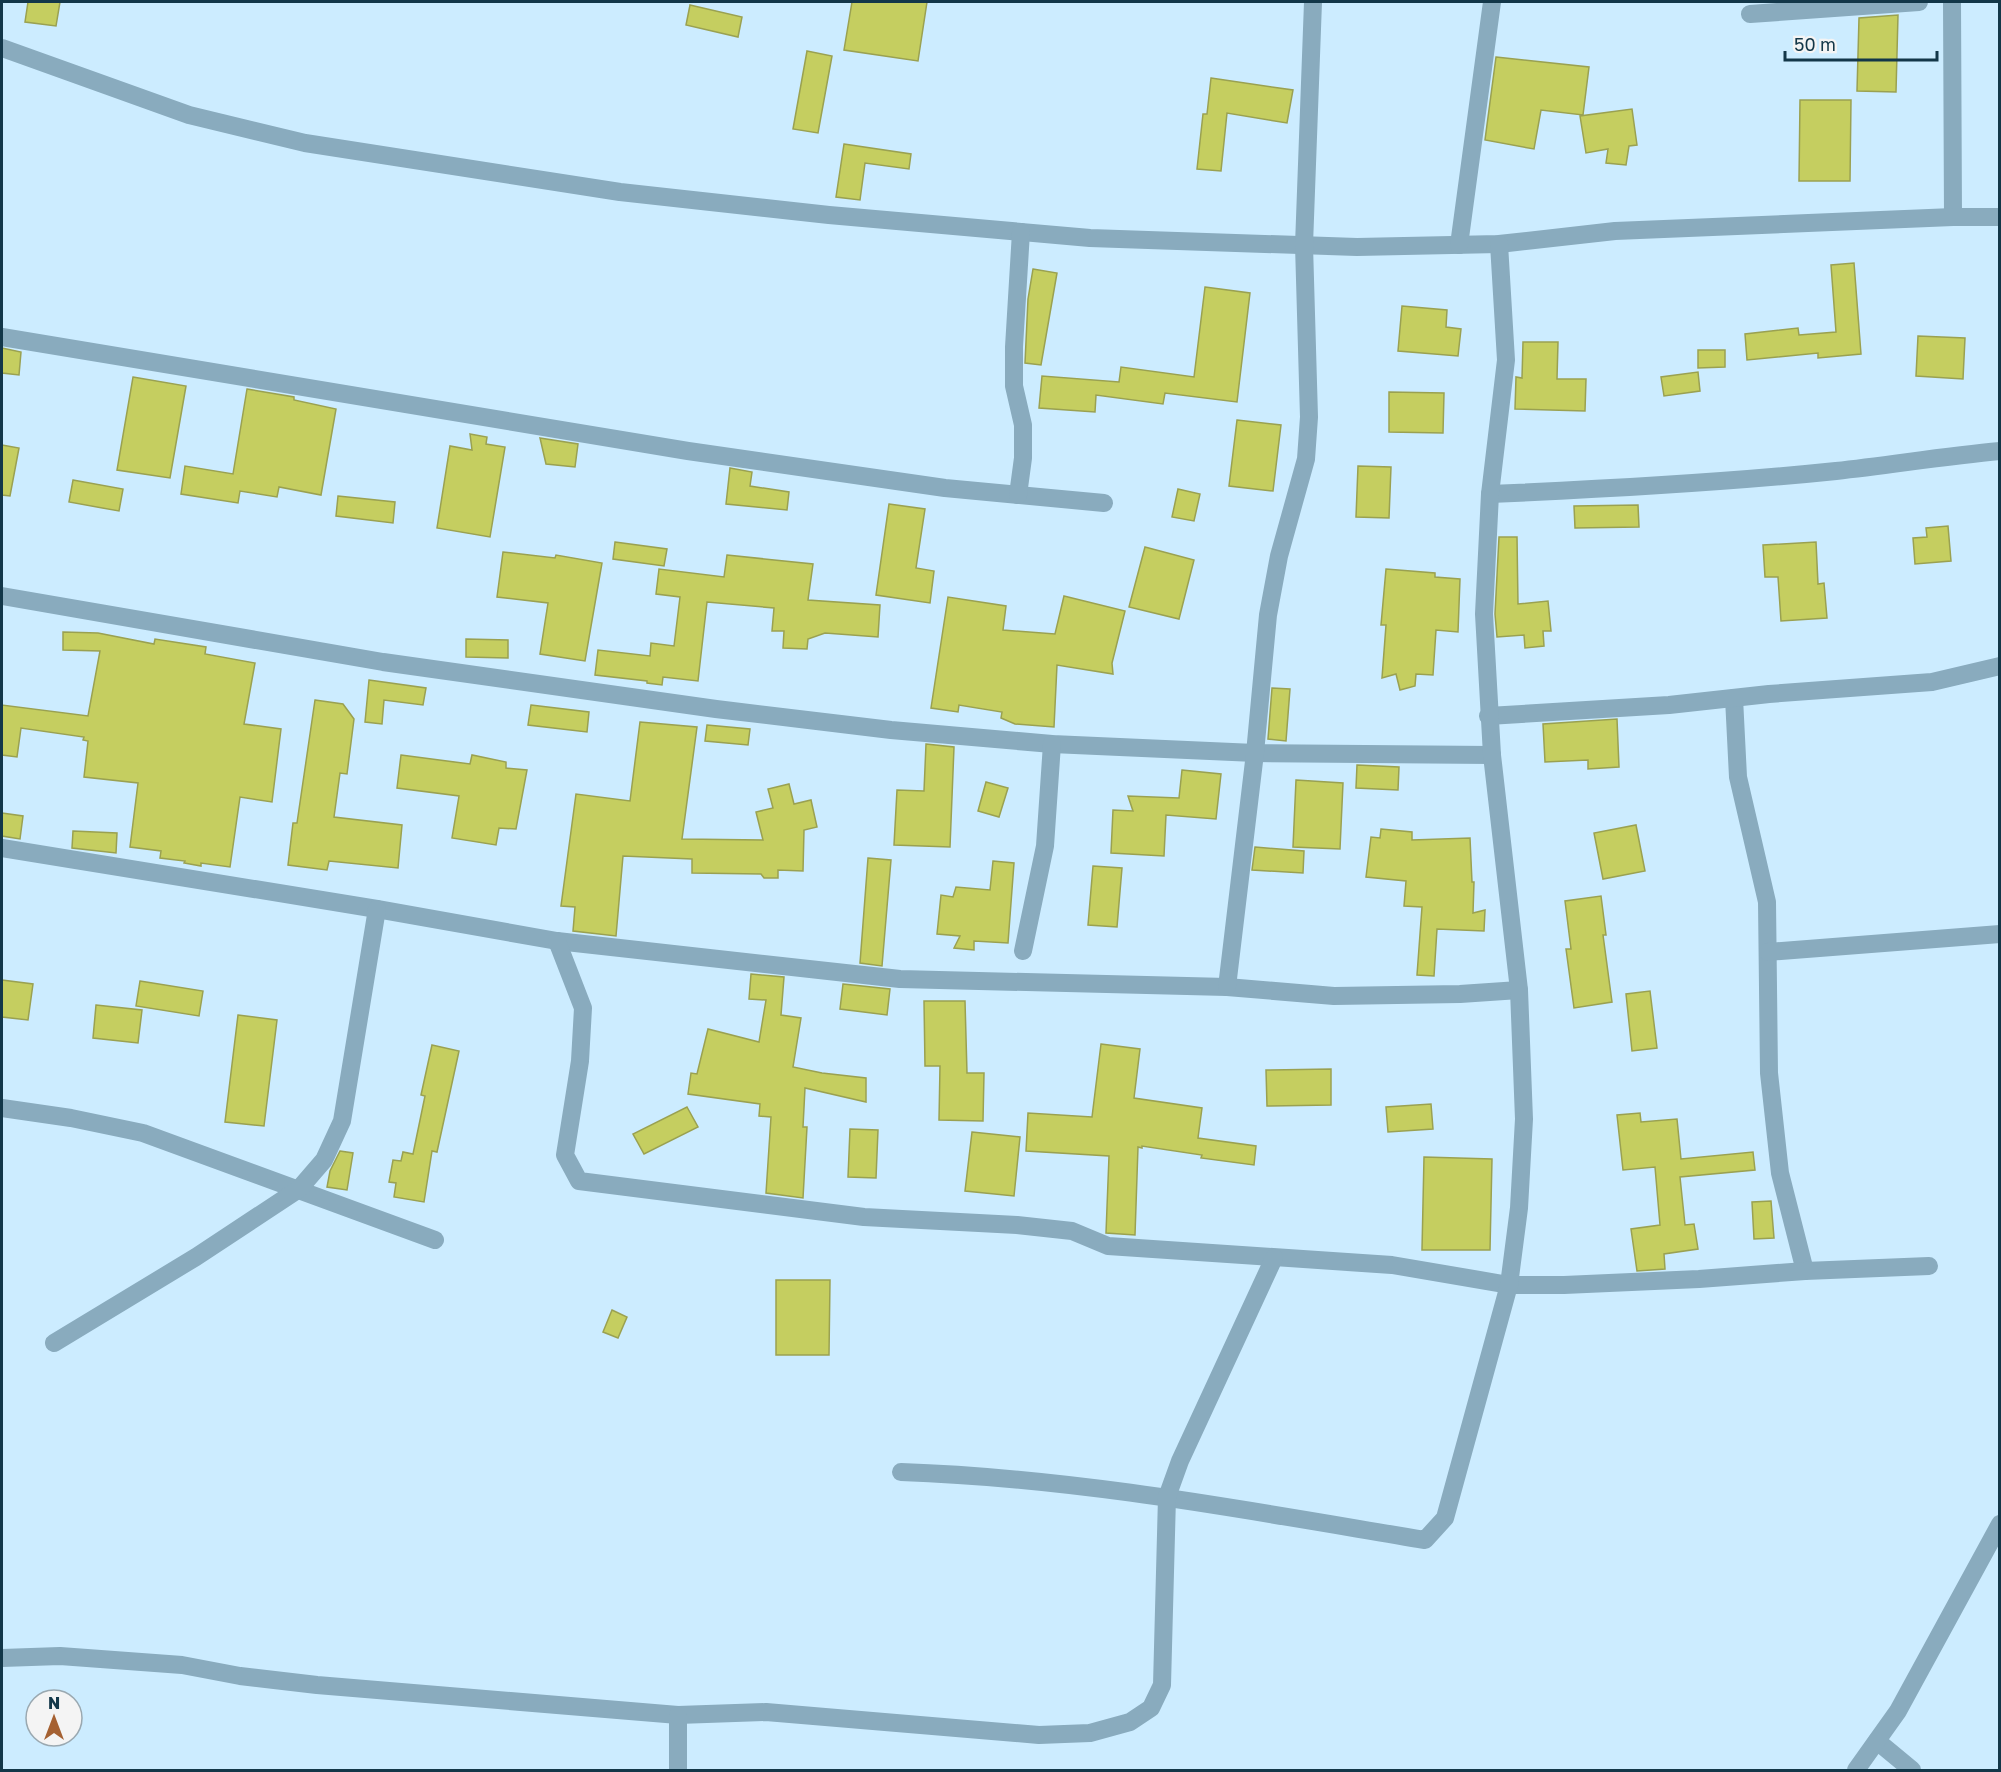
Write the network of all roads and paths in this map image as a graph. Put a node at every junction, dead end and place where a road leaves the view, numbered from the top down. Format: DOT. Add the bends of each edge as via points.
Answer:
graph roads {
  1 [pos="1313,2"];
  2 [pos="1492,2"];
  3 [pos="1919,2"];
  4 [pos="1952,2"];
  5 [pos="1750,14"];
  6 [pos="2,48"];
  7 [pos="1953,217"];
  8 [pos="2000,217"];
  9 [pos="1021,232"];
  10 [pos="1499,244"];
  11 [pos="1304,245"];
  12 [pos="1459,245"];
  13 [pos="2,337"];
  14 [pos="2000,451"];
  15 [pos="1490,494"];
  16 [pos="1018,495"];
  17 [pos="1104,503"];
  18 [pos="2,596"];
  19 [pos="2000,666"];
  20 [pos="1734,698"];
  21 [pos="1488,716"];
  22 [pos="1052,744"];
  23 [pos="1256,753"];
  24 [pos="1492,755"];
  25 [pos="2,848"];
  26 [pos="377,909"];
  27 [pos="2000,934"];
  28 [pos="557,941"];
  29 [pos="1023,951"];
  30 [pos="1768,952"];
  31 [pos="1227,987"];
  32 [pos="1519,990"];
  33 [pos="2,1108"];
  34 [pos="299,1189"];
  35 [pos="435,1240"];
  36 [pos="1274,1258"];
  37 [pos="1929,1266"];
  38 [pos="1805,1270"];
  39 [pos="1509,1285"];
  40 [pos="54,1343"];
  41 [pos="901,1472"];
  42 [pos="1167,1497"];
  43 [pos="2000,1524"];
  44 [pos="2,1658"];
  45 [pos="678,1715"];
  46 [pos="1877,1741"];
  47 [pos="678,1770"];
  48 [pos="1856,1770"];
  49 [pos="1912,1770"];
  1 -- 11 [label="street"];
  2 -- 12 [label="street"];
  3 -- 5 [label="street"];
  4 -- 7 [label="street"];
  6 -- 9 [label="street" via="189,115 304,143 620,192"];
  7 -- 8 [label="street"];
  7 -- 10 [label="street" via="1615,231"];
  9 -- 11 [label="street"];
  9 -- 16 [label="street" via="1014,346 1014,386 1023,425"];
  10 -- 12 [label="street"];
  10 -- 15 [label="street" via="1506,360"];
  11 -- 12 [label="street"];
  11 -- 23 [label="street" via="1309,417 1305,459 1268,615"];
  13 -- 16 [label="street" via="688,451"];
  14 -- 15 [label="street" via="1676,486"];
  15 -- 21 [label="street" via="1484,614"];
  16 -- 17 [label="street"];
  18 -- 22 [label="street" via="383,662 717,709"];
  19 -- 20 [label="street" via="1932,682"];
  20 -- 21 [label="street"];
  20 -- 30 [label="street" via="1738,777 1767,902"];
  21 -- 24 [label="street"];
  22 -- 23 [label="street"];
  22 -- 29 [label="street" via="1046,846"];
  23 -- 24 [label="street"];
  23 -- 31 [label="street"];
  24 -- 32 [label="street"];
  25 -- 26 [label="street"];
  26 -- 28 [label="street"];
  26 -- 34 [label="street" via="342,1121 324,1160"];
  27 -- 30 [label="street"];
  28 -- 31 [label="street" via="900,979"];
  28 -- 36 [label="street" via="583,1008 580,1061 565,1155 579,1180 864,1217 1072,1231 1108,1246"];
  30 -- 38 [label="street" via="1769,1073 1779,1162"];
  31 -- 32 [label="street" via="1334,996"];
  32 -- 39 [label="street" via="1524,1119 1519,1208"];
  33 -- 34 [label="street" via="143,1133"];
  34 -- 35 [label="street"];
  34 -- 40 [label="street"];
  36 -- 39 [label="street" via="1392,1265"];
  36 -- 42 [label="street"];
  37 -- 38 [label="street"];
  38 -- 39 [label="street" via="1688,1280"];
  39 -- 42 [label="street" via="1445,1518 1425,1540"];
  41 -- 42 [label="street" via="969,1474"];
  42 -- 45 [label="street" via="1162,1685 1151,1708 1130,1722 1090,1733 1039,1735 766,1712"];
  43 -- 46 [label="street" via="1898,1711"];
  44 -- 45 [label="street" via="60,1656 182,1665 317,1685"];
  45 -- 47 [label="street"];
  46 -- 48 [label="street"];
  46 -- 49 [label="street"];
}
